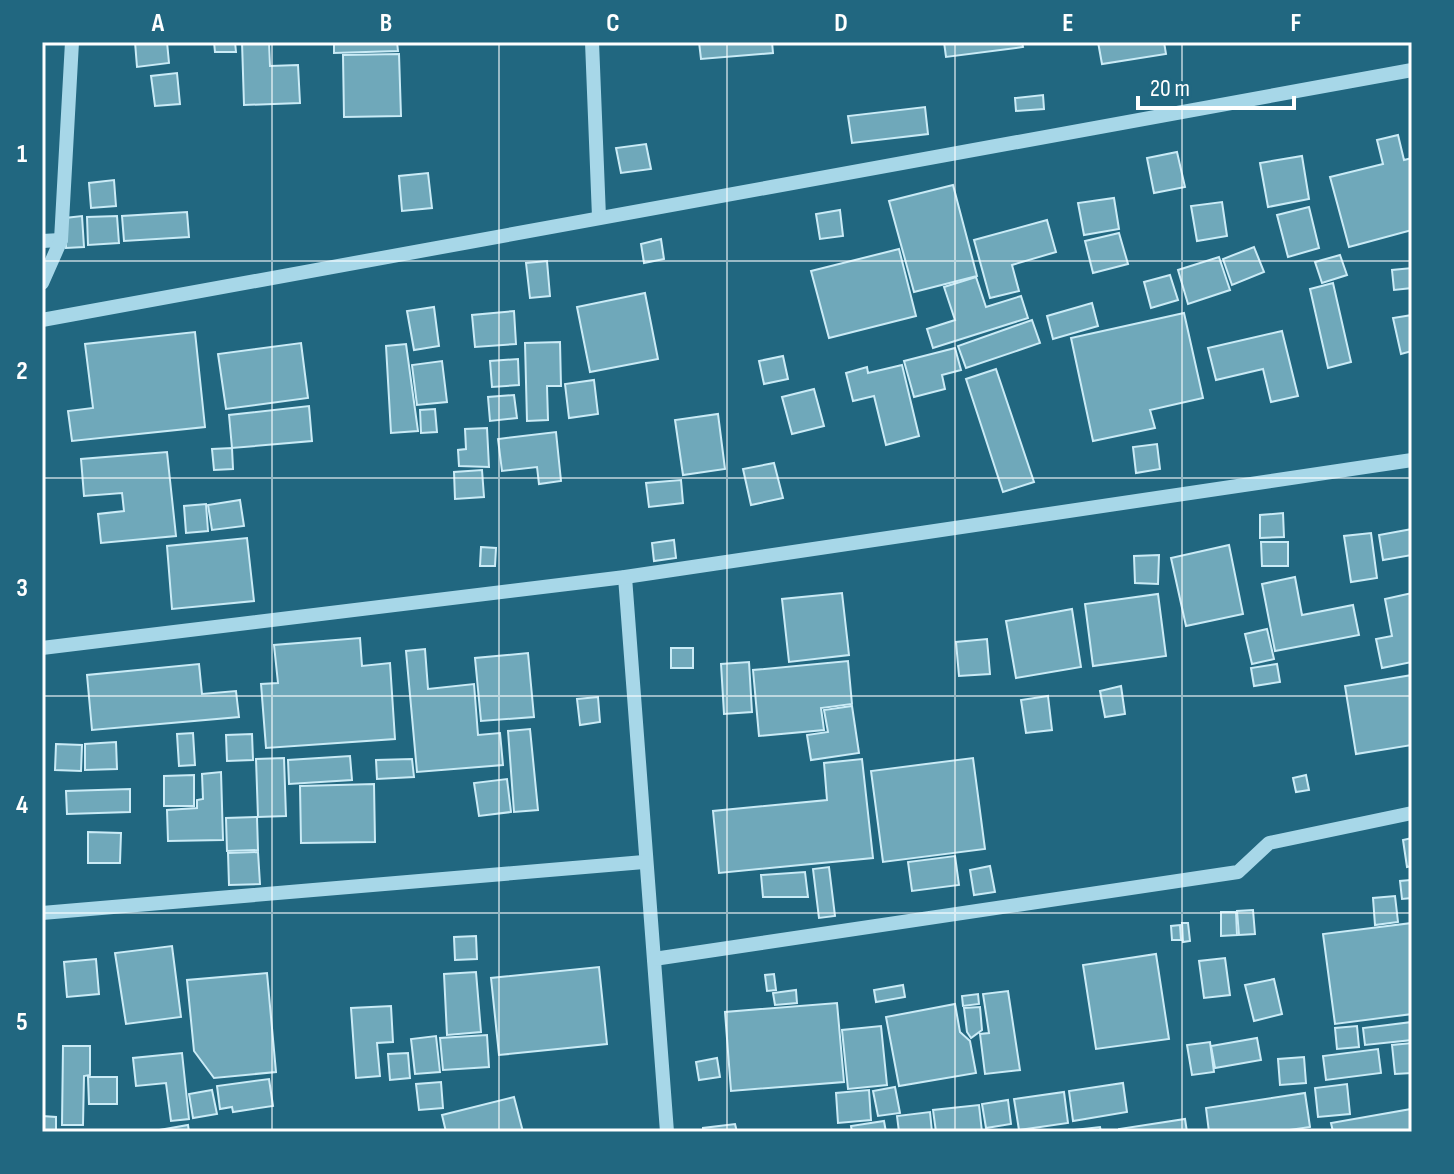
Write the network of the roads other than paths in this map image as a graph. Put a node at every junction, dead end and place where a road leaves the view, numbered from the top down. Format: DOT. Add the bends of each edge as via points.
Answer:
graph roads {
  1 [pos="72,42"];
  2 [pos="592,42"];
  3 [pos="1412,70"];
  4 [pos="599,217"];
  5 [pos="61,240"];
  6 [pos="42,241"];
  7 [pos="42,283"];
  8 [pos="42,320"];
  9 [pos="1412,460"];
  10 [pos="625,577"];
  11 [pos="42,648"];
  12 [pos="1412,813"];
  13 [pos="644,862"];
  14 [pos="42,913"];
  15 [pos="654,959"];
  16 [pos="667,1132"];
  1 -- 5 [label="street"];
  2 -- 4 [label="street"];
  3 -- 4 [label="street"];
  4 -- 8 [label="street"];
  5 -- 6 [label="street"];
  5 -- 7 [label="street"];
  9 -- 10 [label="street"];
  10 -- 11 [label="street"];
  10 -- 13 [label="street"];
  12 -- 15 [label="street" via="1269,843 1238,872"];
  13 -- 14 [label="street"];
  13 -- 15 [label="street"];
  15 -- 16 [label="street"];
}
